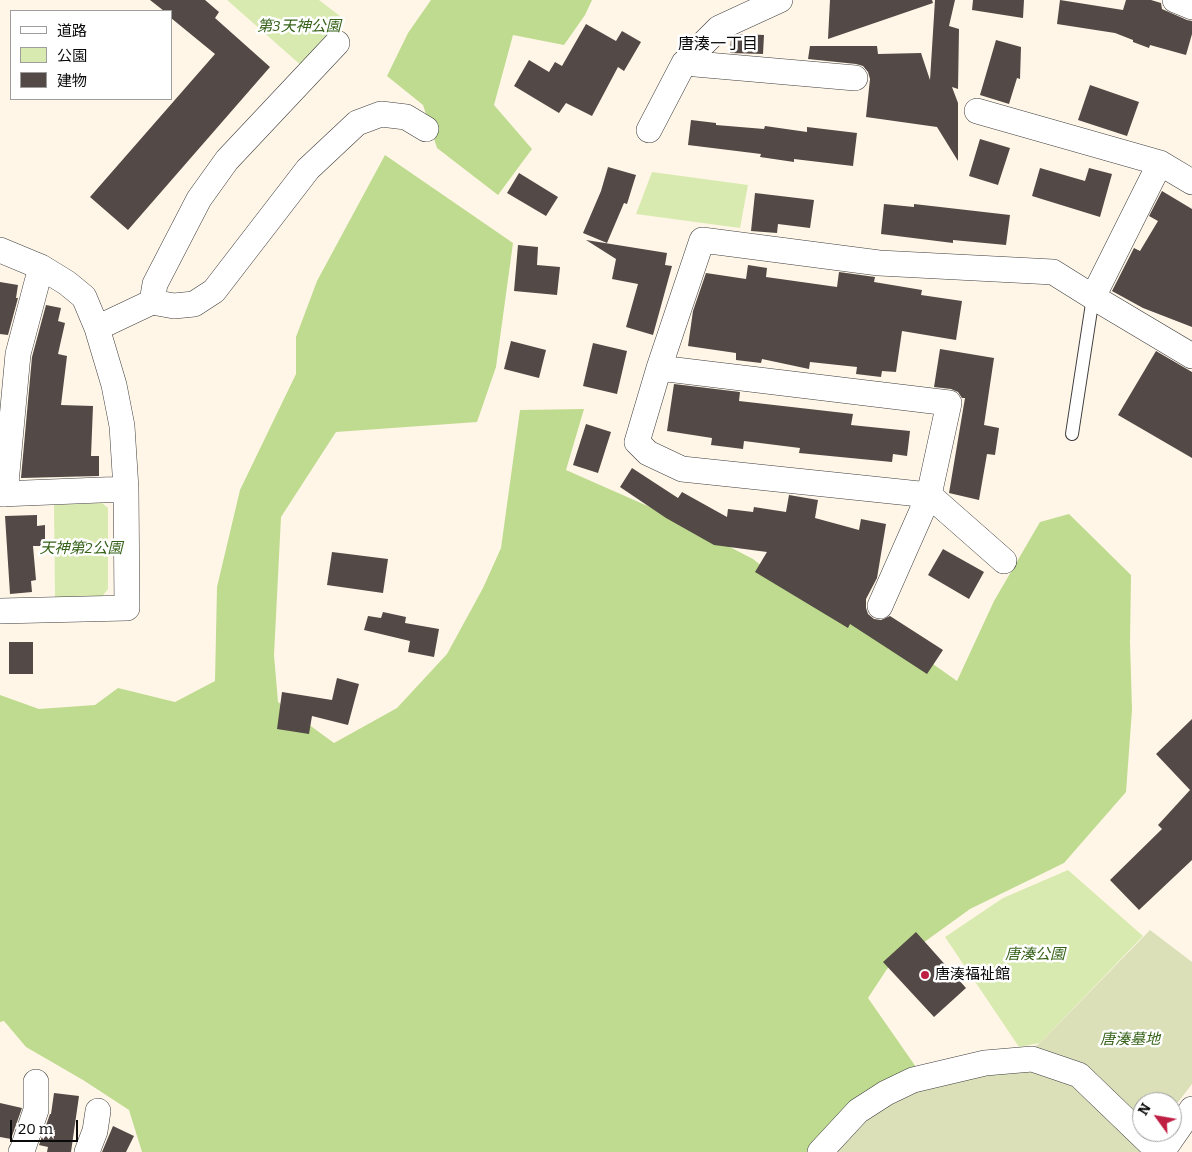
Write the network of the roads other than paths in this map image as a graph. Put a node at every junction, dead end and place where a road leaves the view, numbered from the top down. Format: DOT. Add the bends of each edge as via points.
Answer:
graph roads {
  1 [pos="780,0"];
  2 [pos="1175,0"];
  3 [pos="1192,6"];
  4 [pos="337,43"];
  5 [pos="684,63"];
  6 [pos="855,78"];
  7 [pos="978,111"];
  8 [pos="426,129"];
  9 [pos="648,130"];
  10 [pos="1160,163"];
  11 [pos="1192,182"];
  12 [pos="0,250"];
  13 [pos="41,267"];
  14 [pos="1093,297"];
  15 [pos="152,302"];
  16 [pos="97,328"];
  17 [pos="9,352"];
  18 [pos="1192,356"];
  19 [pos="659,368"];
  20 [pos="1072,434"];
  21 [pos="126,489"];
  22 [pos="2,494"];
  23 [pos="929,494"];
  24 [pos="1004,561"];
  25 [pos="880,606"];
  26 [pos="0,611"];
  27 [pos="36,1082"];
  28 [pos="1192,1109"];
  29 [pos="98,1111"];
  30 [pos="20,1152"];
  31 [pos="87,1152"];
  32 [pos="820,1152"];
  33 [pos="1160,1152"];
  1 -- 5 [label="street" via="719,28"];
  2 -- 3 [label="street"];
  4 -- 15 [label="street" via="226,160 199,199 155,284"];
  5 -- 6 [label="street"];
  5 -- 9 [label="street"];
  7 -- 10 [label="street"];
  8 -- 15 [label="street" via="406,117 381,114 357,124 308,169 214,291 194,304 174,306"];
  10 -- 11 [label="street"];
  10 -- 14 [label="street"];
  12 -- 13 [label="street"];
  13 -- 16 [label="street" via="84,297"];
  13 -- 17 [label="street"];
  14 -- 18 [label="street"];
  14 -- 19 [label="street" via="1053,272 879,262 702,240"];
  14 -- 20 [label="lane"];
  15 -- 16 [label="street"];
  16 -- 21 [label="street" via="122,426"];
  17 -- 22 [label="street"];
  19 -- 23 [label="street" via="637,442 648,453 682,469"];
  19 -- 23 [label="street" via="949,403"];
  21 -- 22 [label="street"];
  21 -- 26 [label="street" via="127,608"];
  23 -- 24 [label="street"];
  23 -- 25 [label="street"];
  27 -- 30 [label="street" via="36,1110"];
  28 -- 33 [label="street"];
  29 -- 31 [label="street"];
  32 -- 33 [label="street" via="858,1111 886,1092 913,1080 985,1063 1032,1059 1079,1076"];
}
